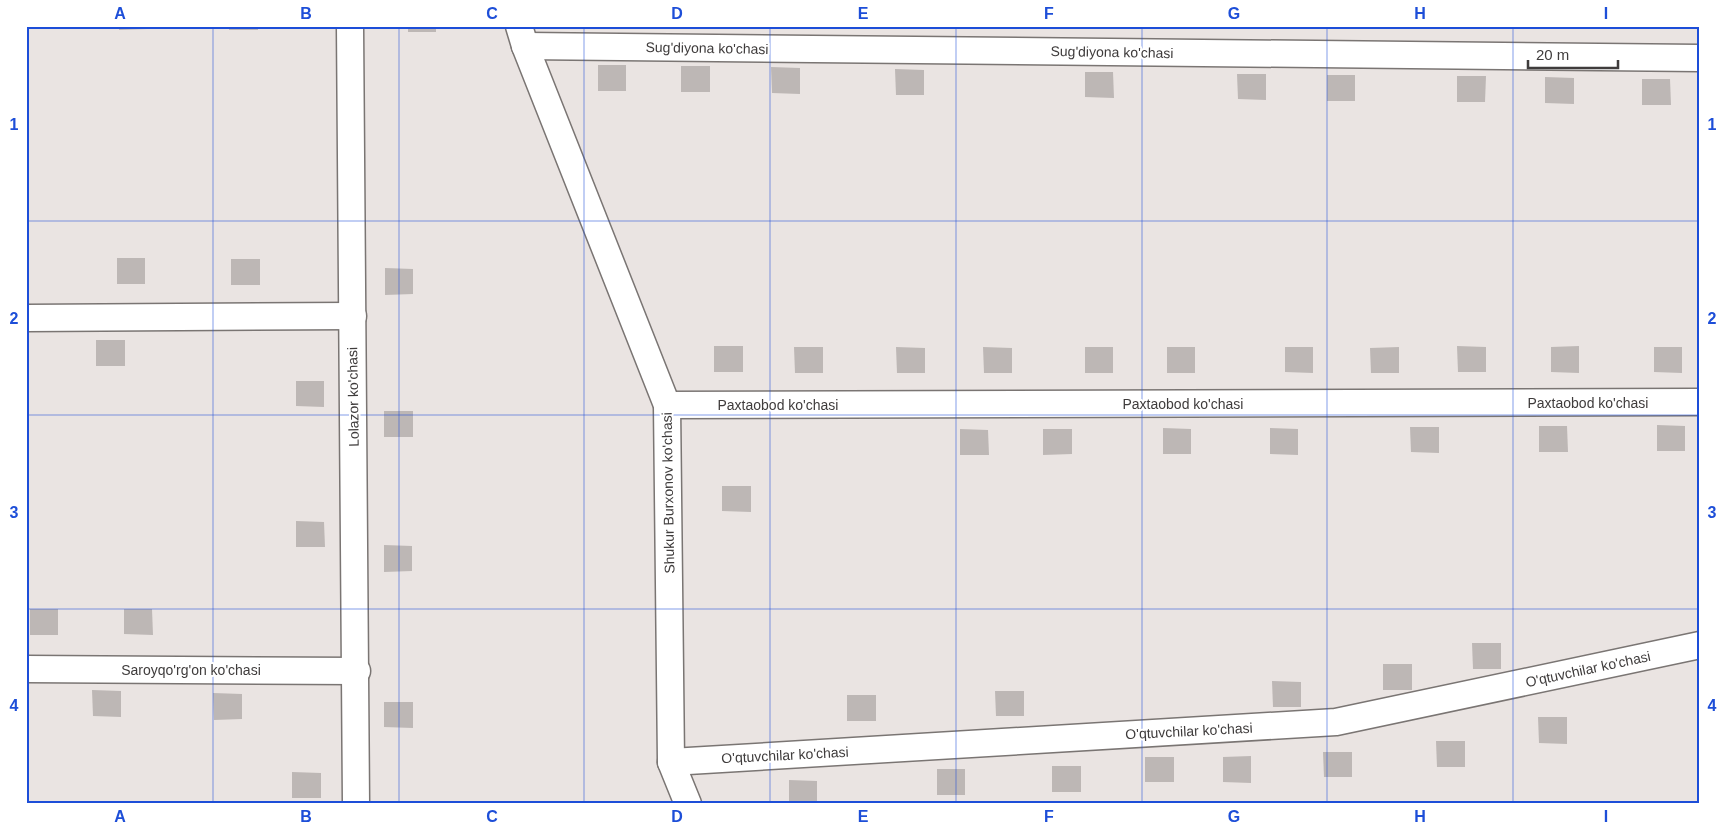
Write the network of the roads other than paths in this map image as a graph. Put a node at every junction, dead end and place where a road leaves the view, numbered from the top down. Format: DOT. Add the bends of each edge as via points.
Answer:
graph roads {
  1 [pos="350,26"];
  2 [pos="522,36"];
  3 [pos="1700,58"];
  4 [pos="353,316"];
  5 [pos="26,318"];
  6 [pos="1700,402"];
  7 [pos="667,405"];
  8 [pos="1700,646"];
  9 [pos="26,669"];
  10 [pos="356,671"];
  11 [pos="671,762"];
  12 [pos="356,804"];
  13 [pos="688,804"];
  1 -- 4 [label="street, Lolazor ko'chasi"];
  2 -- 3 [label="street, Sug'diyona ko'chasi"];
  2 -- 7 [label="street, Shukur Burxonov ko'chasi"];
  4 -- 5 [label="street"];
  4 -- 10 [label="street, Lolazor ko'chasi"];
  6 -- 7 [label="street, Paxtaobod ko'chasi"];
  7 -- 11 [label="street, Shukur Burxonov ko'chasi"];
  8 -- 11 [label="street, O'qtuvchilar ko'chasi" via="1336,722"];
  9 -- 10 [label="street, Saroyqo'rg'on ko'chasi"];
  10 -- 12 [label="street, Lolazor ko'chasi"];
  11 -- 13 [label="street, Shukur Burxonov ko'chasi"];
}
